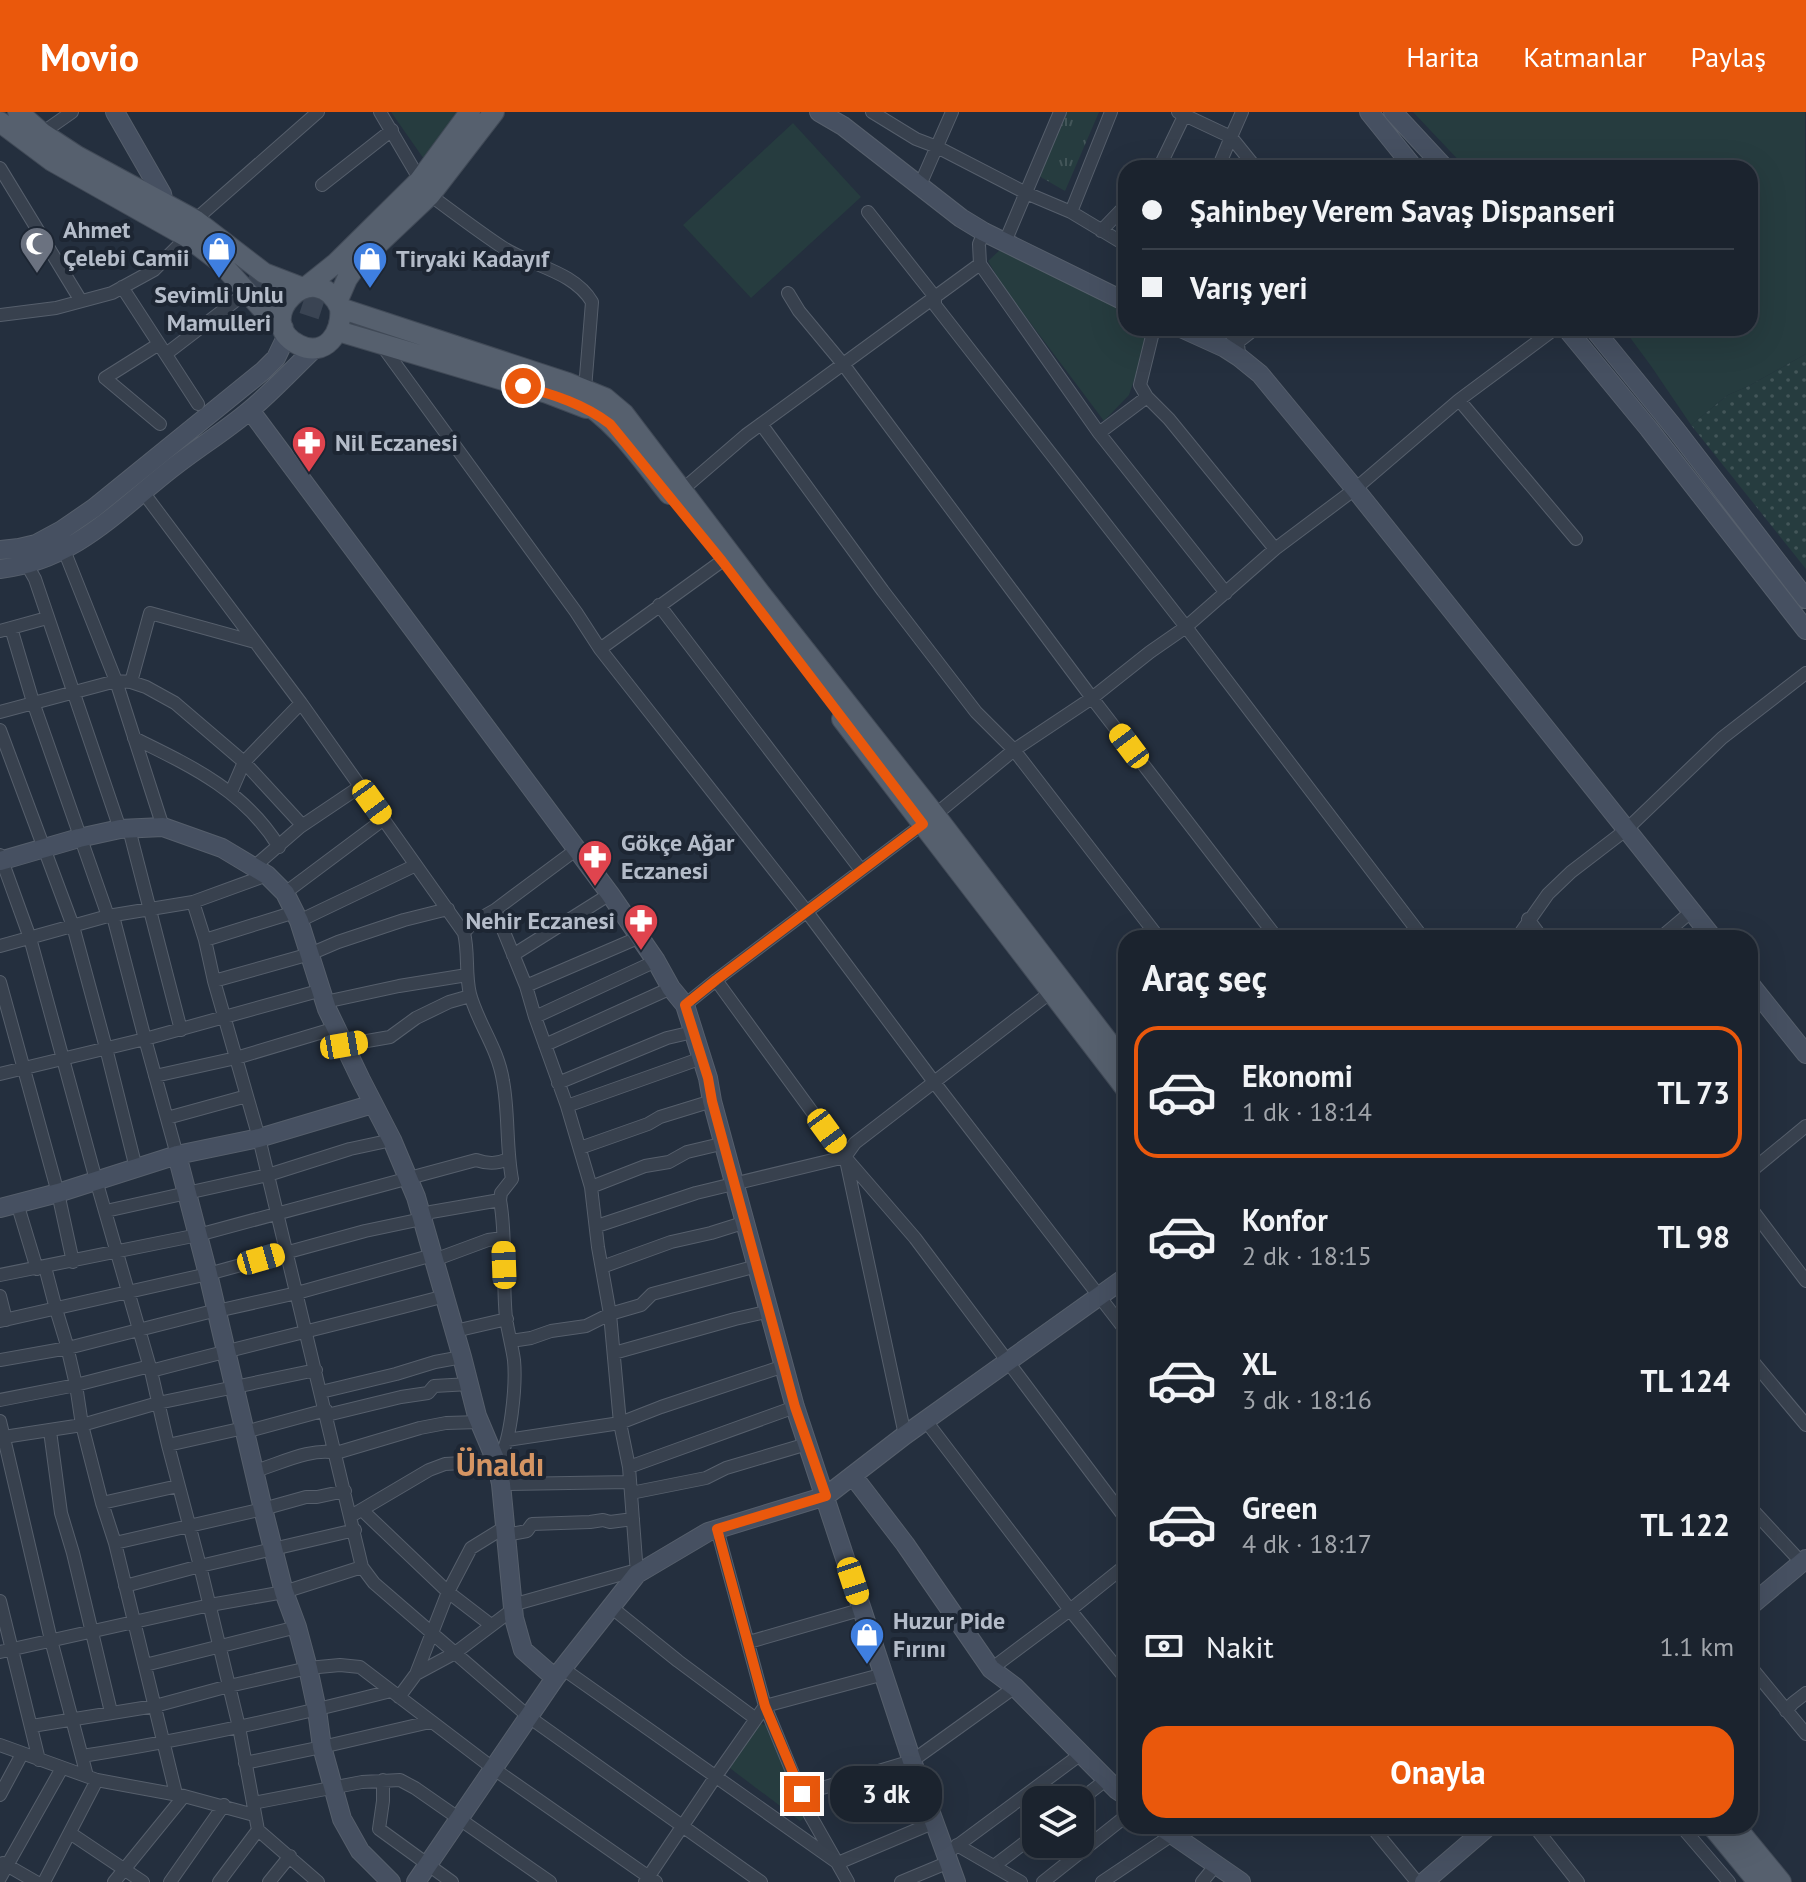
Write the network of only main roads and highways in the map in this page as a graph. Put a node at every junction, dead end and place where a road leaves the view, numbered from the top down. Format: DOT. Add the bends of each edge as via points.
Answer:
graph roads {
  1 [pos="470,112"];
  2 [pos="494,112"];
  3 [pos="16,116"];
  4 [pos="0,122"];
  5 [pos="425,188"];
  6 [pos="161,212"];
  7 [pos="191,228"];
  8 [pos="304,288"];
  9 [pos="339,305"];
  10 [pos="363,324"];
  11 [pos="338,331"];
  12 [pos="285,332"];
  13 [pos="550,384"];
  14 [pos="605,398"];
  15 [pos="610,424"];
  16 [pos="929,819"];
  17 [pos="1118,1055"];
  18 [pos="1118,1079"];
  19 [pos="1719,1834"];
  20 [pos="1742,1834"];
  21 [pos="1758,1882"];
  22 [pos="1781,1882"];
  1 -- 5 [label="main road"];
  2 -- 5 [label="main road"];
  3 -- 6 [label="main road"];
  4 -- 6 [label="main road" via="52,161"];
  5 -- 8 [label="main road"];
  5 -- 9 [label="main road" via="358,263"];
  6 -- 7 [label="main road"];
  7 -- 8 [label="main road" via="264,273"];
  7 -- 12 [label="main road"];
  8 -- 9 [label="main road" via="329,293"];
  8 -- 12 [label="main road" via="282,308"];
  9 -- 11 [label="main road"];
  9 -- 14 [label="main road"];
  10 -- 13 [label="main road"];
  11 -- 12 [label="main road" via="315,348 295,344"];
  11 -- 15 [label="main road" via="547,393"];
  13 -- 14 [label="main road"];
  13 -- 15 [label="main road" via="598,411"];
  14 -- 16 [label="main road" via="624,414"];
  15 -- 16 [label="main road"];
  16 -- 17 [label="main road"];
  16 -- 18 [label="main road"];
  19 -- 21 [label="main road"];
  20 -- 22 [label="main road"];
}
